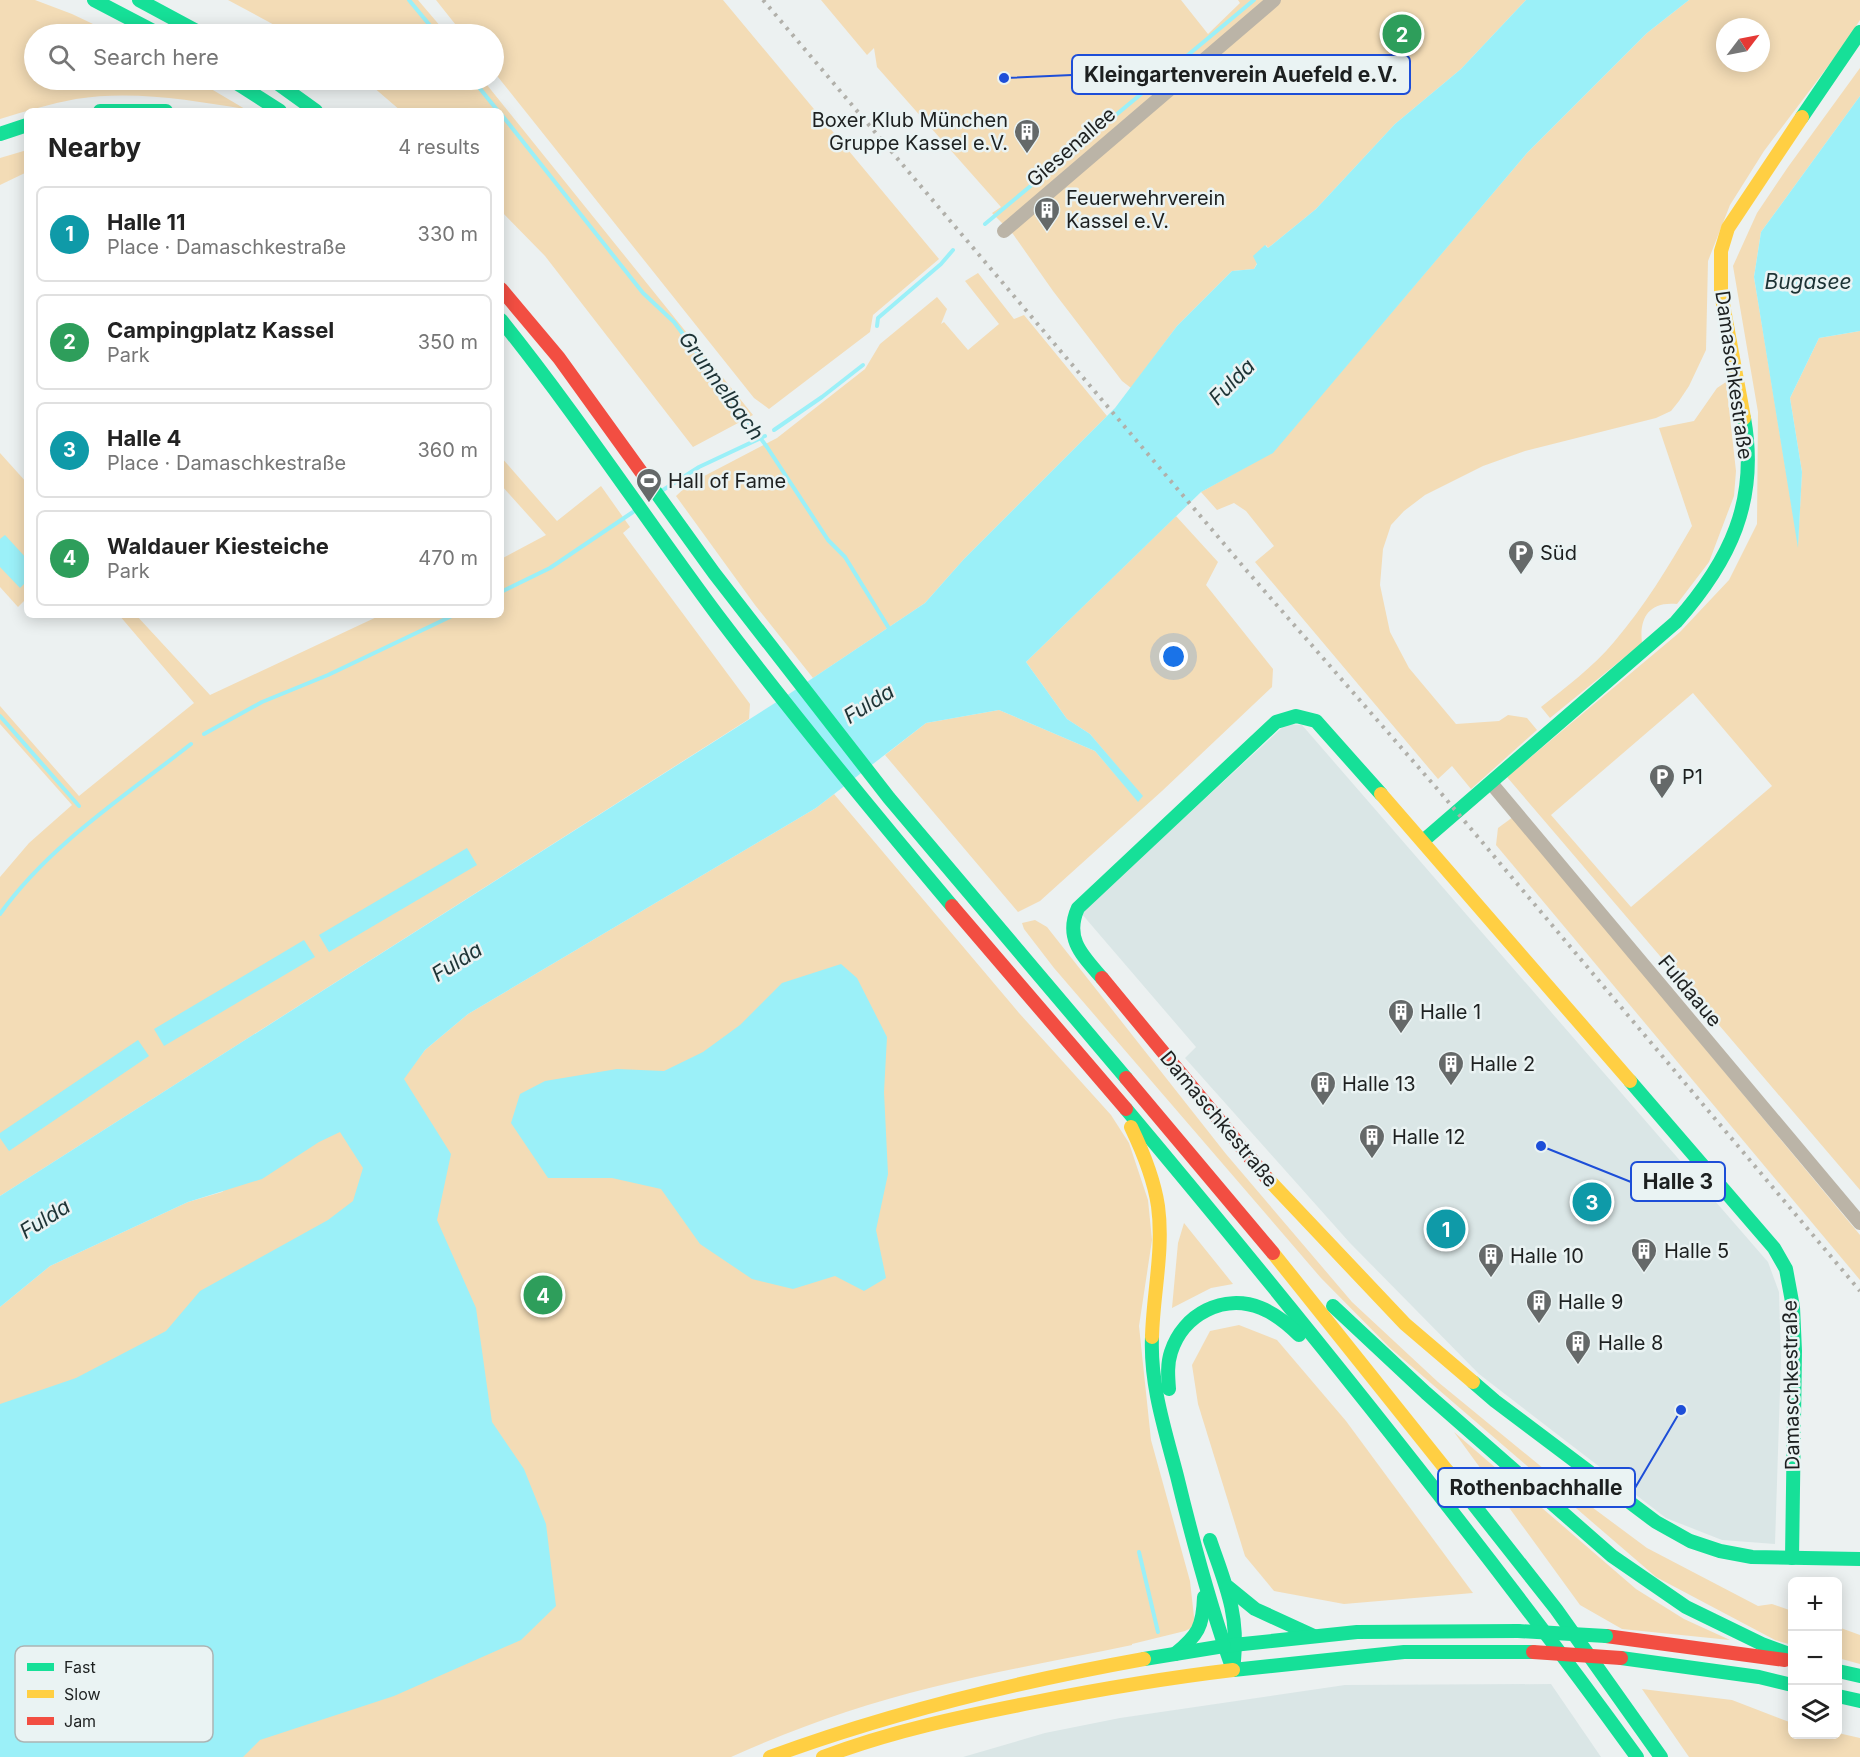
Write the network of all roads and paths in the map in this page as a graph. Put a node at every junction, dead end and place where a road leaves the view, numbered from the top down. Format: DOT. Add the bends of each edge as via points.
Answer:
graph roads {
  1 [pos="94,0"];
  2 [pos="139,0"];
  3 [pos="1274,0"];
  4 [pos="140,24"];
  5 [pos="185,24"];
  6 [pos="1860,32"];
  7 [pos="247,90"];
  8 [pos="287,90"];
  9 [pos="275,108"];
  10 [pos="312,108"];
  11 [pos="24,126"];
  12 [pos="0,134"];
  13 [pos="1004,231"];
  14 [pos="504,293"];
  15 [pos="504,324"];
  16 [pos="1491,783"];
  17 [pos="1423,841"];
  18 [pos="1111,1090"];
  19 [pos="1860,1223"];
  20 [pos="1263,1241"];
  21 [pos="1377,1414"];
  22 [pos="1192,1479"];
  23 [pos="1205,1524"];
  24 [pos="1792,1558"];
  25 [pos="1860,1559"];
  26 [pos="1205,1579"];
  27 [pos="1228,1587"];
  28 [pos="1314,1636"];
  29 [pos="1230,1645"];
  30 [pos="1174,1654"];
  31 [pos="1788,1654"];
  32 [pos="1788,1660"];
  33 [pos="1233,1670"];
  34 [pos="1842,1672"];
  35 [pos="1860,1676"];
  36 [pos="1788,1684"];
  37 [pos="1842,1697"];
  38 [pos="1860,1701"];
  39 [pos="770,1757"];
  40 [pos="823,1757"];
  41 [pos="1637,1757"];
  42 [pos="1661,1757"];
  1 -- 4 [label="main road"];
  2 -- 5 [label="main road"];
  3 -- 13 [label="street, Giesenallee"];
  6 -- 16 [label="main road, Damaschkestraße" via="1747,198 1728,228 1721,251 1721,293 1748,454 1741,518 1716,569 1700,595 1676,621"];
  7 -- 9 [label="main road"];
  8 -- 10 [label="main road"];
  11 -- 12 [label="main road"];
  14 -- 20 [label="main road" via="559,358 714,573 890,798"];
  15 -- 18 [label="main road" via="765,677"];
  16 -- 17 [label="main road, Damaschkestraße"];
  16 -- 19 [label="street, Fuldaaue"];
  17 -- 24 [label="main road, Damaschkestraße" via="1774,1248 1786,1269 1794,1351"];
  17 -- 24 [label="main road, Damaschkestraße" via="1316,721 1289,716 1264,732 1089,895 1075,913 1072,933 1082,954 1251,1161 1405,1324 1495,1401 1656,1522 1690,1541 1720,1551"];
  18 -- 21 [label="main road"];
  18 -- 26 [label="main road" via="1138,1143 1156,1197 1159,1250 1150,1323 1155,1389"];
  20 -- 31 [label="main road" via="1426,1393 1612,1556 1686,1607"];
  20 -- 42 [label="main road" via="1556,1609"];
  21 -- 22 [label="main road" via="1276,1315 1242,1303 1213,1307 1184,1326 1168,1361 1174,1413"];
  21 -- 41 [label="main road" via="1526,1604"];
  23 -- 27 [label="main road"];
  24 -- 25 [label="main road, Damaschkestraße"];
  26 -- 29 [label="main road"];
  26 -- 30 [label="main road" via="1202,1626"];
  27 -- 28 [label="main road" via="1255,1610"];
  27 -- 29 [label="main road" via="1236,1617"];
  28 -- 29 [label="main road"];
  28 -- 32 [label="main road, bridge" via="1518,1631 1605,1636"];
  29 -- 30 [label="main road"];
  29 -- 33 [label="main road"];
  30 -- 39 [label="main road" via="966,1695 826,1735"];
  33 -- 36 [label="main road, bridge" via="1404,1652 1533,1652 1621,1658"];
  33 -- 40 [label="main road" via="1153,1680 973,1713"];
  34 -- 35 [label="main road"];
  37 -- 38 [label="main road"];
}
